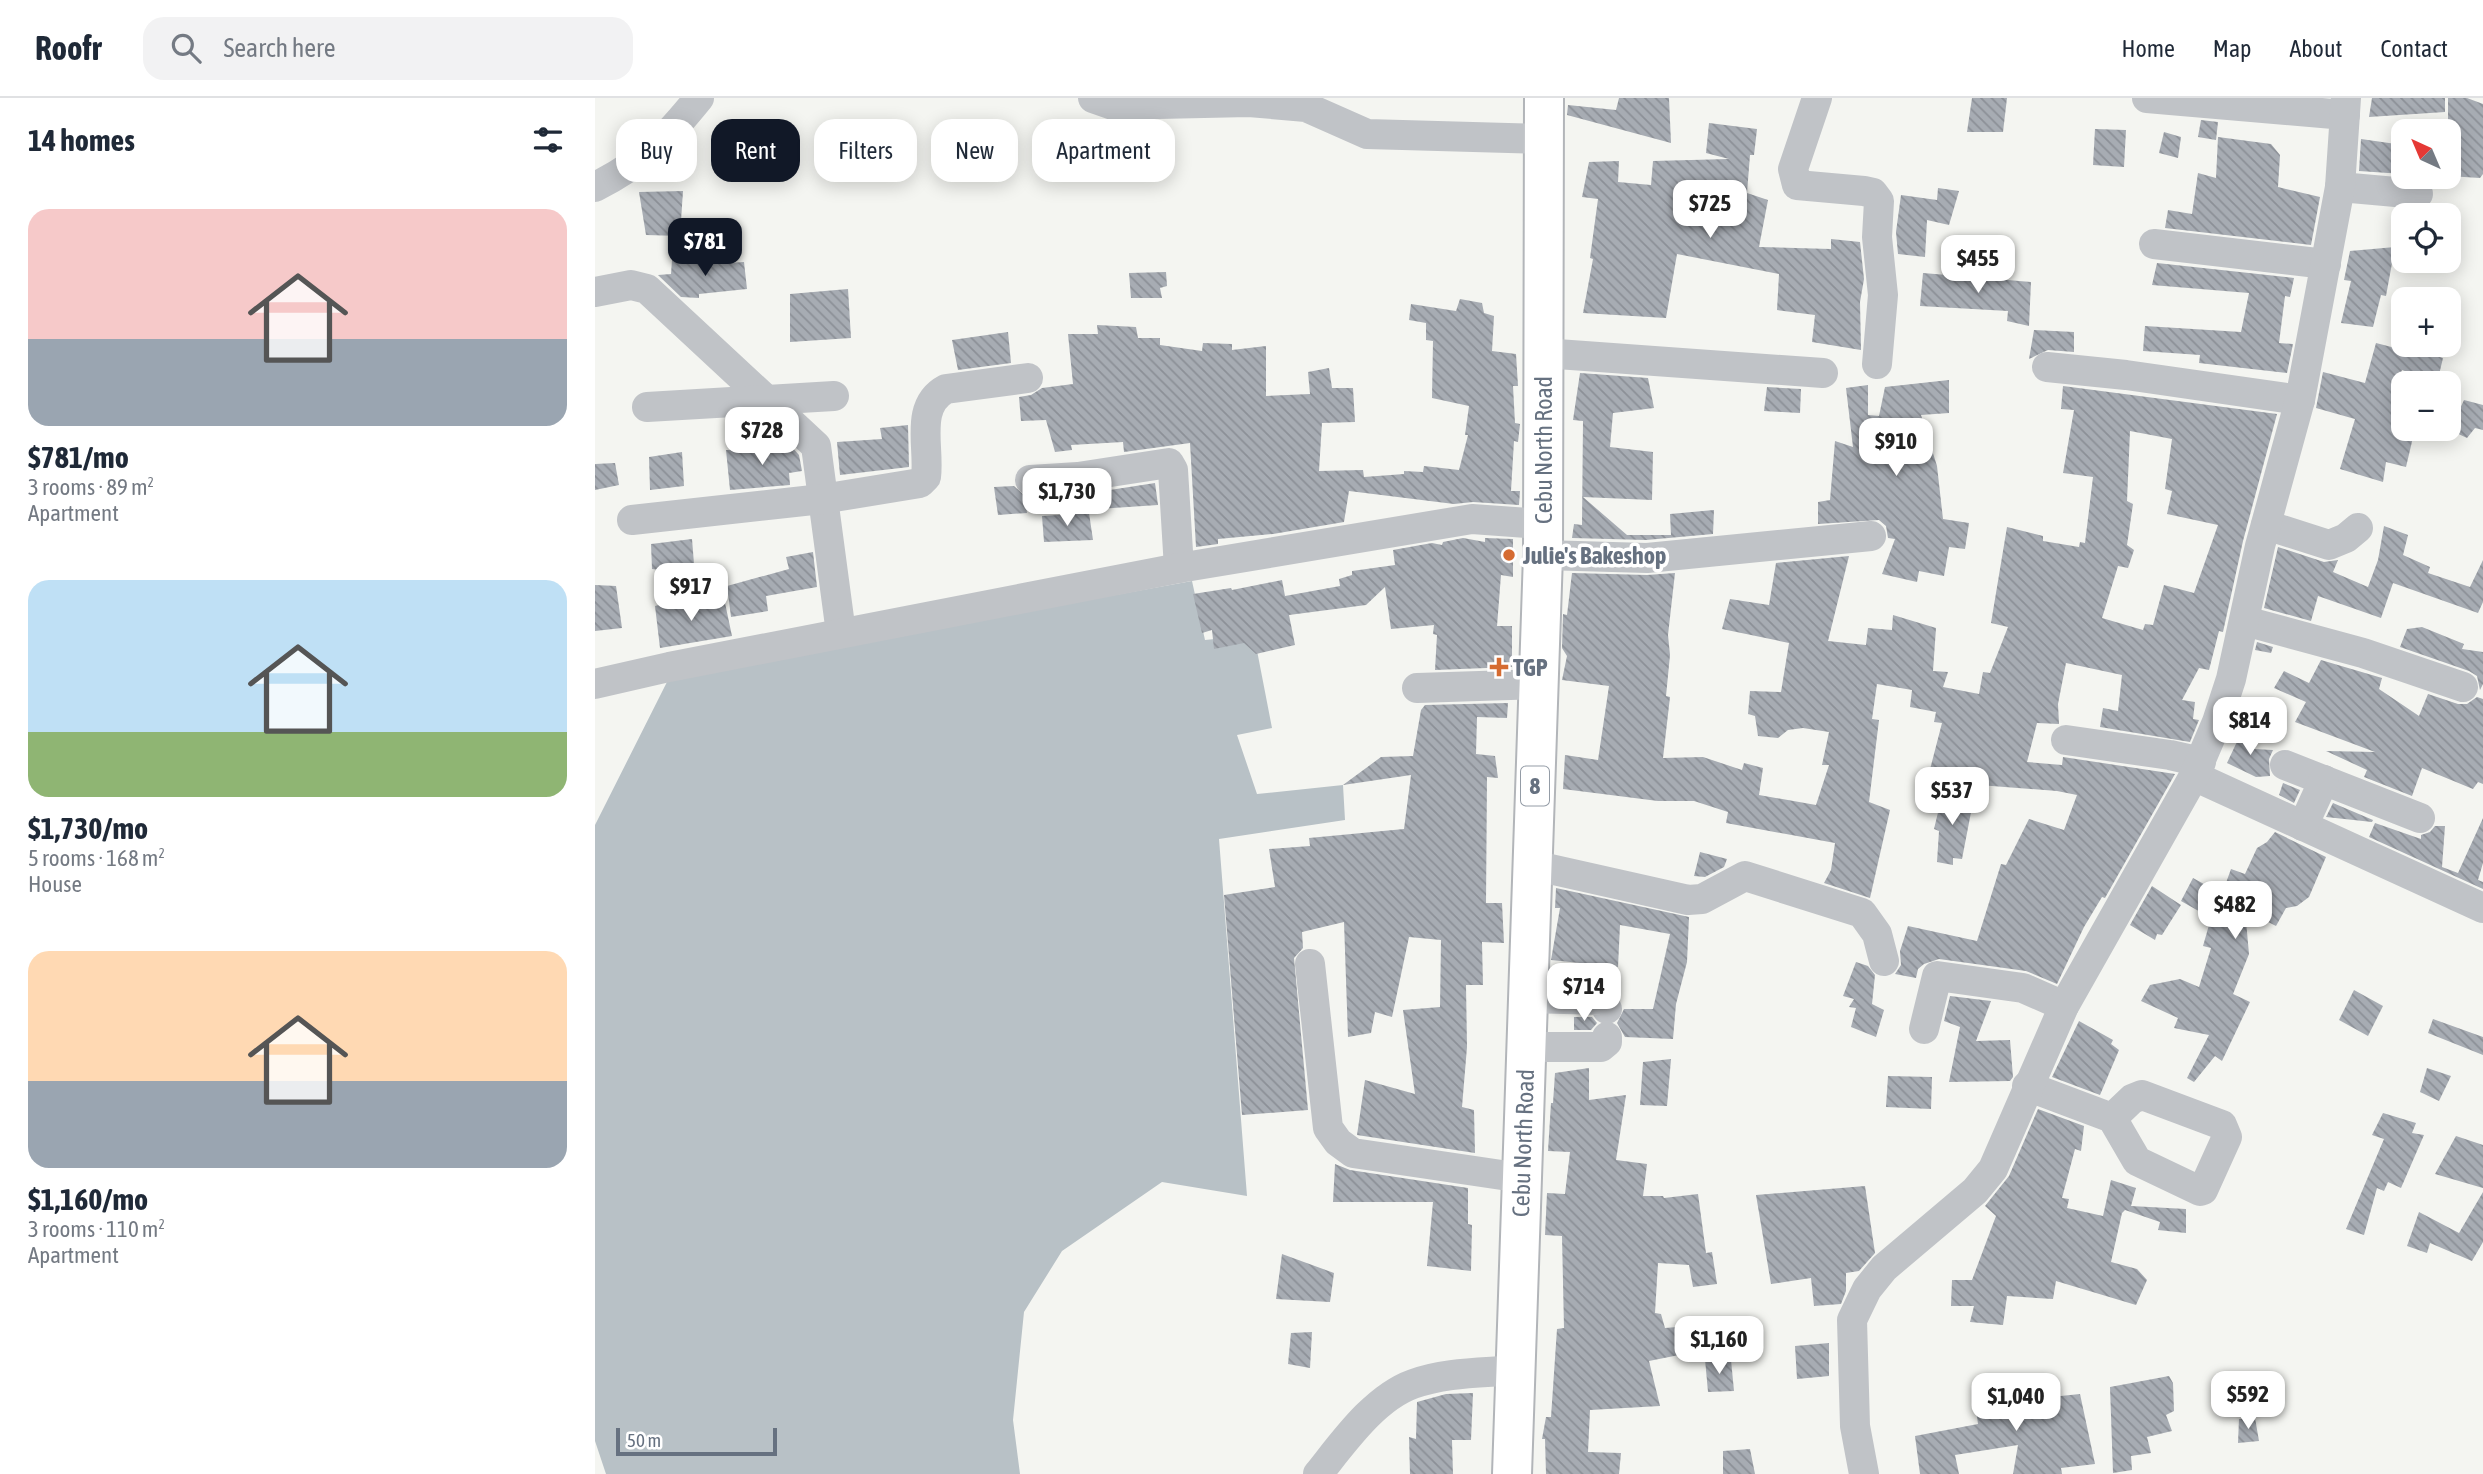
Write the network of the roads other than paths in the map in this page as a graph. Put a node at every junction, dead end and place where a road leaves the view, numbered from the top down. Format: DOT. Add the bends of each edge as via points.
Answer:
graph roads {
  1 [pos="699,98"];
  2 [pos="1093,98"];
  3 [pos="1544,98"];
  4 [pos="1817,98"];
  5 [pos="2147,98"];
  6 [pos="1249,100"];
  7 [pos="2346,107"];
  8 [pos="1543,139"];
  9 [pos="595,187"];
  10 [pos="2340,187"];
  11 [pos="2418,194"];
  12 [pos="2154,243"];
  13 [pos="2326,264"];
  14 [pos="595,292"];
  15 [pos="1543,353"];
  16 [pos="1877,364"];
  17 [pos="2047,367"];
  18 [pos="1823,373"];
  19 [pos="1028,378"];
  20 [pos="834,396"];
  21 [pos="768,400"];
  22 [pos="2300,400"];
  23 [pos="647,407"];
  24 [pos="1030,480"];
  25 [pos="822,499"];
  26 [pos="632,520"];
  27 [pos="2266,525"];
  28 [pos="2358,528"];
  29 [pos="1871,536"];
  30 [pos="1542,539"];
  31 [pos="1179,568"];
  32 [pos="2245,621"];
  33 [pos="841,633"];
  34 [pos="595,684"];
  35 [pos="1539,684"];
  36 [pos="2463,687"];
  37 [pos="1417,688"];
  38 [pos="2066,740"];
  39 [pos="2285,765"];
  40 [pos="2197,769"];
  41 [pos="2324,780"];
  42 [pos="2420,818"];
  43 [pos="2303,826"];
  44 [pos="1532,865"];
  45 [pos="2483,908"];
  46 [pos="1884,961"];
  47 [pos="1310,964"];
  48 [pos="1527,998"];
  49 [pos="2064,1006"];
  50 [pos="1924,1029"];
  51 [pos="1526,1047"];
  52 [pos="2027,1086"];
  53 [pos="2112,1118"];
  54 [pos="1522,1178"];
  55 [pos="1516,1370"];
  56 [pos="1318,1474"];
  57 [pos="1513,1474"];
  58 [pos="1864,1474"];
  1 -- 9 [label="street" via="648,156"];
  2 -- 6 [label="street" via="1114,105"];
  3 -- 8 [label="main road, Cebu North Road / 8"];
  4 -- 16 [label="street" via="1793,169 1794,179 1797,185 1808,187 1873,193 1879,201 1877,237 1883,295"];
  5 -- 7 [label="street"];
  6 -- 8 [label="street" via="1306,107 1367,134"];
  7 -- 10 [label="street"];
  8 -- 15 [label="main road, Cebu North Road / 8"];
  10 -- 11 [label="street"];
  10 -- 13 [label="street"];
  12 -- 13 [label="street"];
  13 -- 22 [label="street"];
  14 -- 21 [label="street" via="631,285 647,289"];
  15 -- 18 [label="street"];
  15 -- 30 [label="main road, Cebu North Road / 8"];
  17 -- 22 [label="street"];
  19 -- 25 [label="street" via="936,394 929,404 926,477 920,483"];
  20 -- 21 [label="street"];
  21 -- 23 [label="street"];
  21 -- 25 [label="street" via="816,446"];
  22 -- 27 [label="street"];
  24 -- 31 [label="street" via="1169,463"];
  25 -- 26 [label="street"];
  25 -- 33 [label="street"];
  27 -- 28 [label="street" via="2329,545"];
  27 -- 32 [label="street"];
  29 -- 30 [label="street" via="1647,558"];
  30 -- 31 [label="street" via="1472,519"];
  30 -- 35 [label="main road, Cebu North Road / 8"];
  31 -- 33 [label="street"];
  32 -- 36 [label="street" via="2363,653"];
  32 -- 40 [label="street" via="2221,711"];
  33 -- 34 [label="street"];
  35 -- 37 [label="street"];
  35 -- 44 [label="main road, Cebu North Road / 8"];
  38 -- 40 [label="street" via="2170,755"];
  39 -- 41 [label="street"];
  40 -- 43 [label="street"];
  40 -- 49 [label="street"];
  41 -- 42 [label="street"];
  41 -- 43 [label="street"];
  43 -- 45 [label="street"];
  44 -- 46 [label="street" via="1688,900 1702,899 1745,876 1862,913 1877,934"];
  44 -- 48 [label="main road, Cebu North Road / 8"];
  47 -- 54 [label="street" via="1328,1128 1338,1142 1353,1153"];
  48 -- 51 [label="main road, Cebu North Road / 8"];
  48 -- 51 [label="street" via="1602,1000 1607,1042 1601,1047"];
  49 -- 50 [label="street" via="2023,988 1937,975"];
  49 -- 52 [label="street"];
  51 -- 54 [label="main road, Cebu North Road / 8"];
  52 -- 53 [label="street"];
  52 -- 58 [label="street" via="1993,1168 1975,1191 1884,1268 1852,1320 1855,1426"];
  54 -- 55 [label="main road, Cebu North Road / 8"];
  55 -- 56 [label="street" via="1449,1375 1412,1384 1380,1404"];
  55 -- 57 [label="main road, Cebu North Road / 8"];
}
